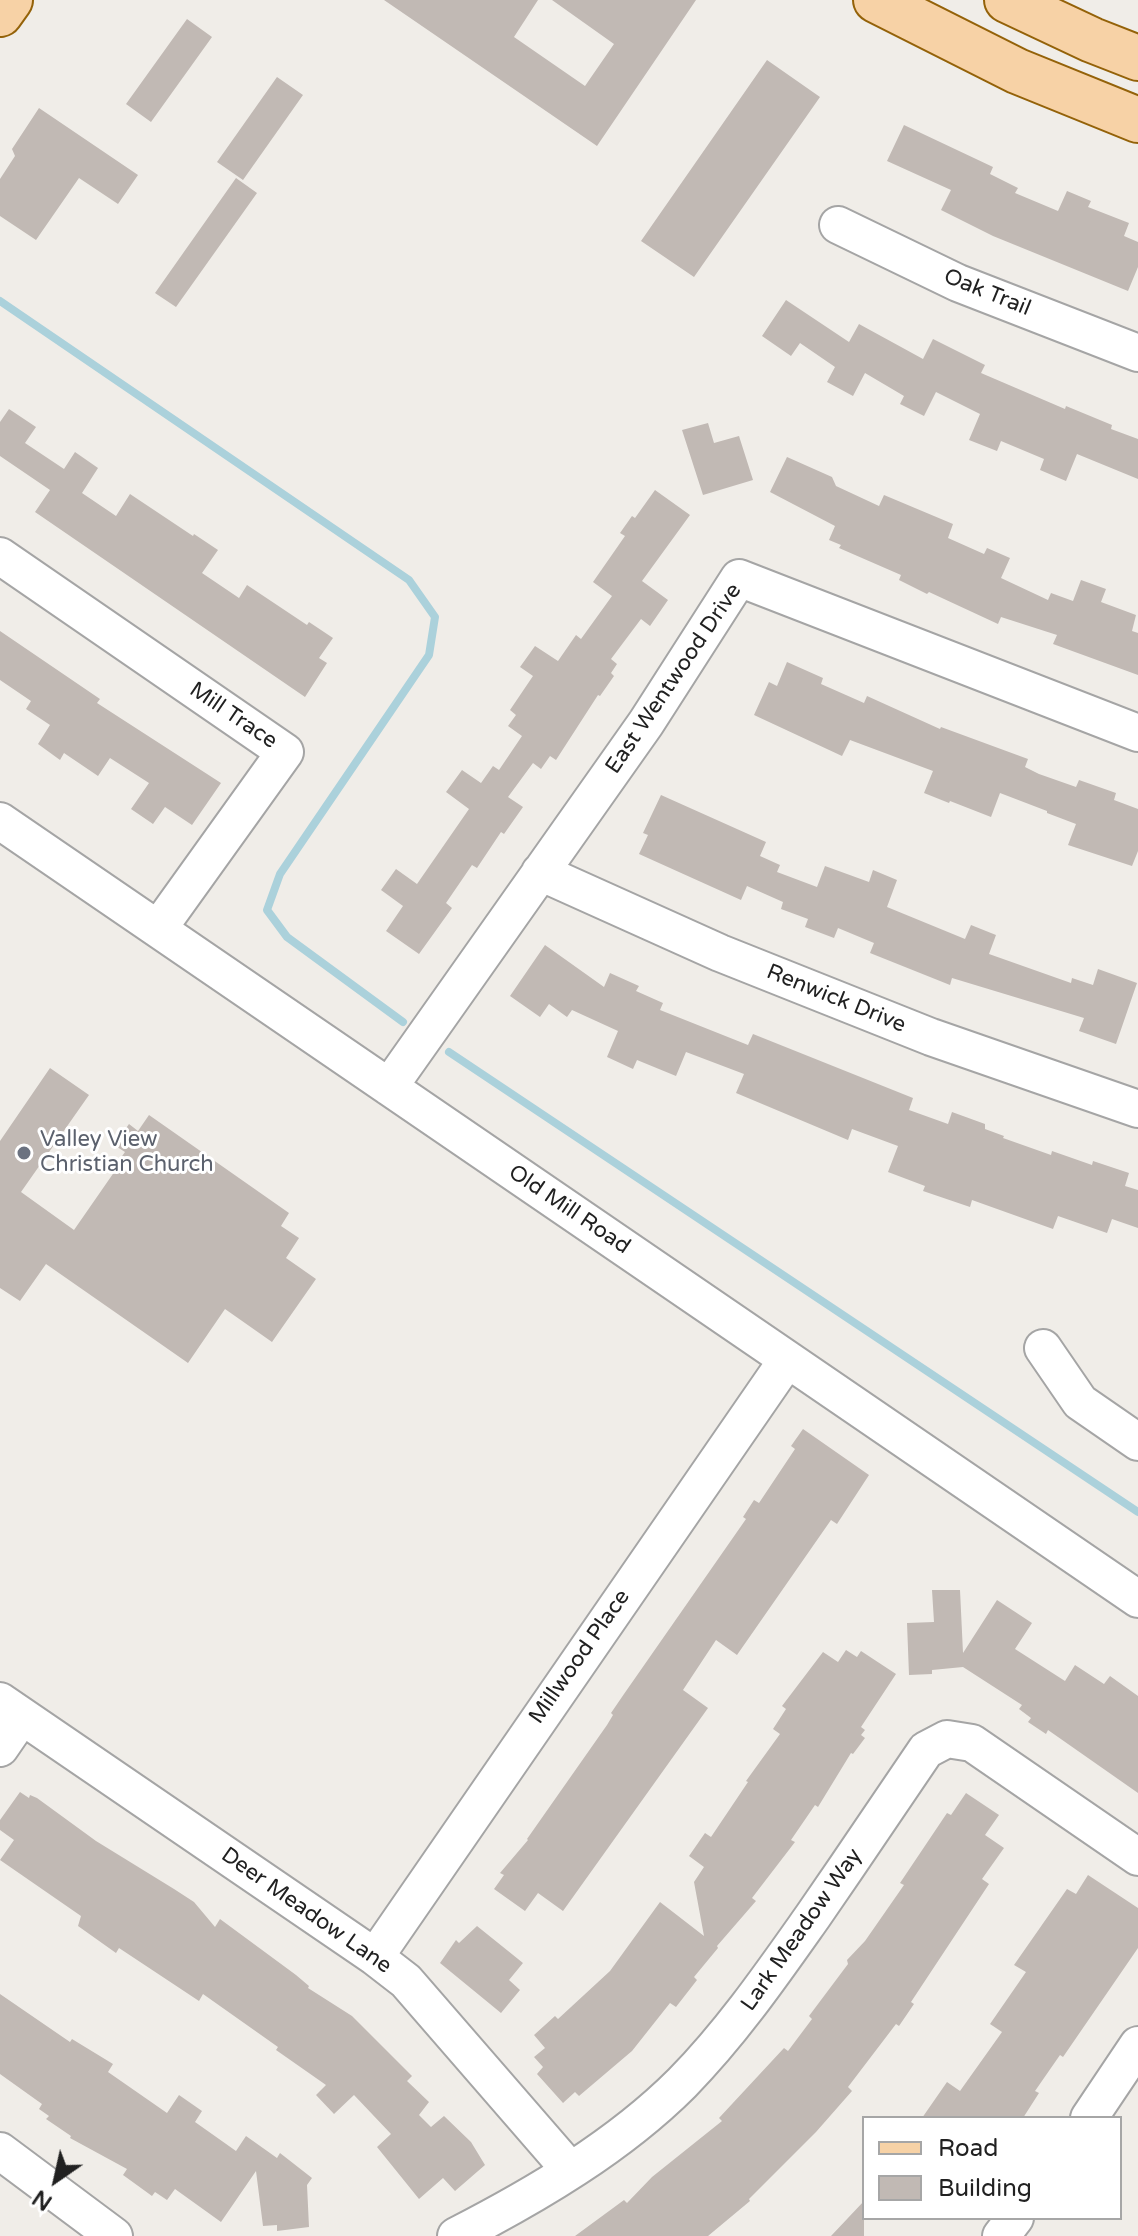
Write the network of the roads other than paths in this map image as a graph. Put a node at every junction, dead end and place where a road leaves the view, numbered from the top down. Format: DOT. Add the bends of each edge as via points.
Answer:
graph roads {
  1 [pos="10,0"];
  2 [pos="876,0"];
  3 [pos="1007,0"];
  4 [pos="0,14"];
  5 [pos="1138,58"];
  6 [pos="1138,120"];
  7 [pos="838,225"];
  8 [pos="1138,353"];
  9 [pos="0,556"];
  10 [pos="1138,733"];
  11 [pos="0,821"];
  12 [pos="540,872"];
  13 [pos="158,929"];
  14 [pos="389,1087"];
  15 [pos="1138,1109"];
  16 [pos="1043,1348"];
  17 [pos="787,1360"];
  18 [pos="1138,1442"];
  19 [pos="1138,1599"];
  20 [pos="11,1708"];
  21 [pos="0,1748"];
  22 [pos="1138,1857"];
  23 [pos="375,1957"];
  24 [pos="1138,2045"];
  25 [pos="1090,2116"];
  26 [pos="0,2151"];
  27 [pos="570,2170"];
  28 [pos="1013,2220"];
  29 [pos="114,2236"];
  30 [pos="456,2236"];
  31 [pos="1001,2236"];
  1 -- 4 [label="main road"];
  2 -- 6 [label="main road" via="1017,71"];
  3 -- 5 [label="main road"];
  7 -- 8 [label="street, Oak Trail" via="958,283"];
  9 -- 13 [label="street, Mill Trace" via="285,752"];
  10 -- 12 [label="street, East Wentwood Drive" via="739,578 646,723"];
  11 -- 13 [label="street, Old Mill Road"];
  12 -- 14 [label="street, East Wentwood Drive"];
  12 -- 15 [label="street, Renwick Drive" via="720,953 917,1032"];
  13 -- 14 [label="street, Old Mill Road"];
  14 -- 17 [label="street, Old Mill Road"];
  16 -- 18 [label="street" via="1080,1402"];
  17 -- 19 [label="street, Old Mill Road"];
  17 -- 23 [label="street, Millwood Place"];
  20 -- 21 [label="street"];
  20 -- 23 [label="street, Deer Meadow Lane"];
  22 -- 27 [label="street, Lark Meadow Way" via="972,1743 947,1739 926,1750 726,2037 632,2127"];
  23 -- 27 [label="street, Deer Meadow Lane" via="406,1981"];
  24 -- 25 [label="street"];
  26 -- 29 [label="street"];
  27 -- 30 [label="street, Lark Meadow Way"];
  28 -- 31 [label="street"];
}
